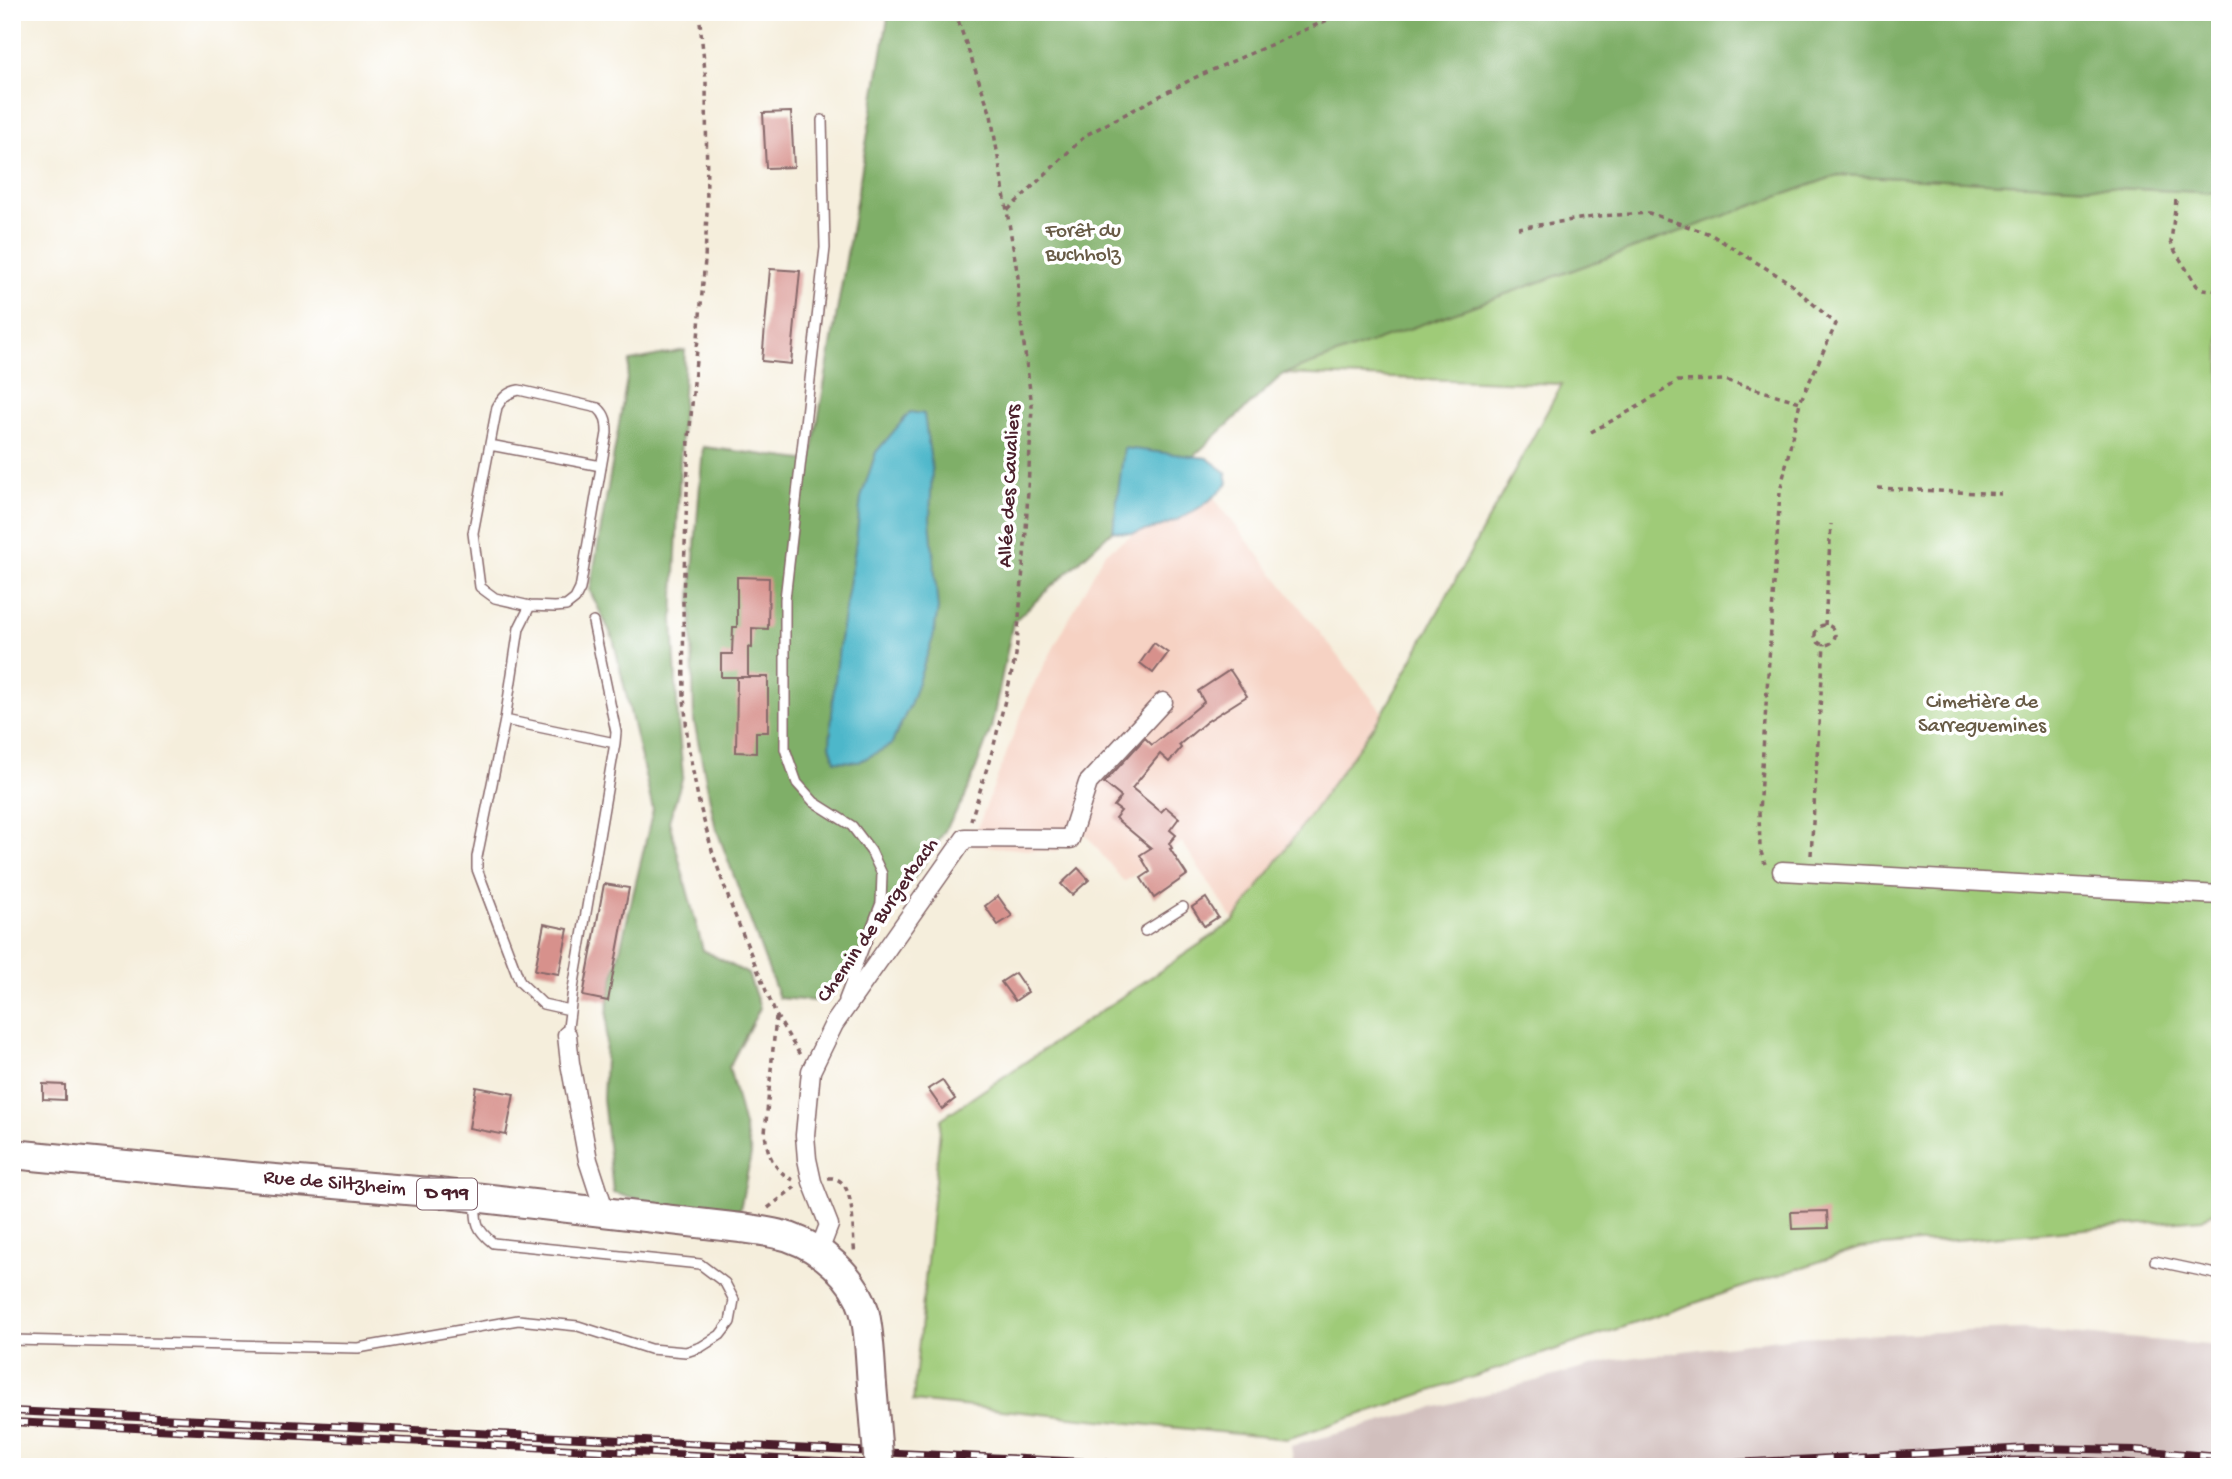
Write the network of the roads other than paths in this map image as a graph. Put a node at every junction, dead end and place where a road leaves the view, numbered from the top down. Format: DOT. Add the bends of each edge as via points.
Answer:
graph roads {
  1 [pos="822,120"];
  2 [pos="490,444"];
  3 [pos="601,466"];
  4 [pos="530,606"];
  5 [pos="593,622"];
  6 [pos="1163,702"];
  7 [pos="505,720"];
  8 [pos="615,743"];
  9 [pos="1782,871"];
  10 [pos="2218,895"];
  11 [pos="1183,907"];
  12 [pos="1145,931"];
  13 [pos="570,1010"];
  14 [pos="834,1024"];
  15 [pos="567,1035"];
  16 [pos="12,1154"];
  17 [pos="476,1197"];
  18 [pos="605,1212"];
  19 [pos="819,1251"];
  20 [pos="2155,1261"];
  21 [pos="2220,1275"];
  22 [pos="12,1340"];
  23 [pos="879,1467"];
  1 -- 14 [label="lane" via="825,248 785,599 785,749 797,783 814,802 852,826 882,874 881,903"];
  2 -- 3 [label="lane"];
  2 -- 3 [label="lane" via="497,407 511,391 519,390 605,413"];
  2 -- 4 [label="lane" via="473,533 480,587 495,598"];
  3 -- 4 [label="lane" via="575,599 566,606"];
  4 -- 7 [label="lane" via="519,628"];
  5 -- 8 [label="lane"];
  6 -- 14 [label="street, Chemin de Burgerbach" via="1088,783 1070,839 965,838"];
  7 -- 8 [label="lane"];
  7 -- 13 [label="lane" via="477,869 520,982 543,1004"];
  8 -- 13 [label="lane"];
  9 -- 10 [label="street"];
  11 -- 12 [label="lane"];
  13 -- 15 [label="lane"];
  14 -- 19 [label="street, Chemin de Burgerbach" via="811,1071 805,1135 811,1182 829,1225"];
  15 -- 18 [label="street" via="588,1160"];
  16 -- 17 [label="main road, Rue de Siltzheim / D 919"];
  17 -- 18 [label="main road, Rue de Siltzheim / D 919"];
  17 -- 22 [label="lane" via="480,1233 493,1243 700,1264 726,1283 734,1300 730,1322 720,1335 687,1352 650,1349 578,1326 518,1320 358,1348"];
  18 -- 19 [label="main road, Rue de Siltzheim / D 919" via="786,1236"];
  19 -- 23 [label="main road, D 919, bridge" via="842,1273 863,1308"];
  20 -- 21 [label="lane"];
}
